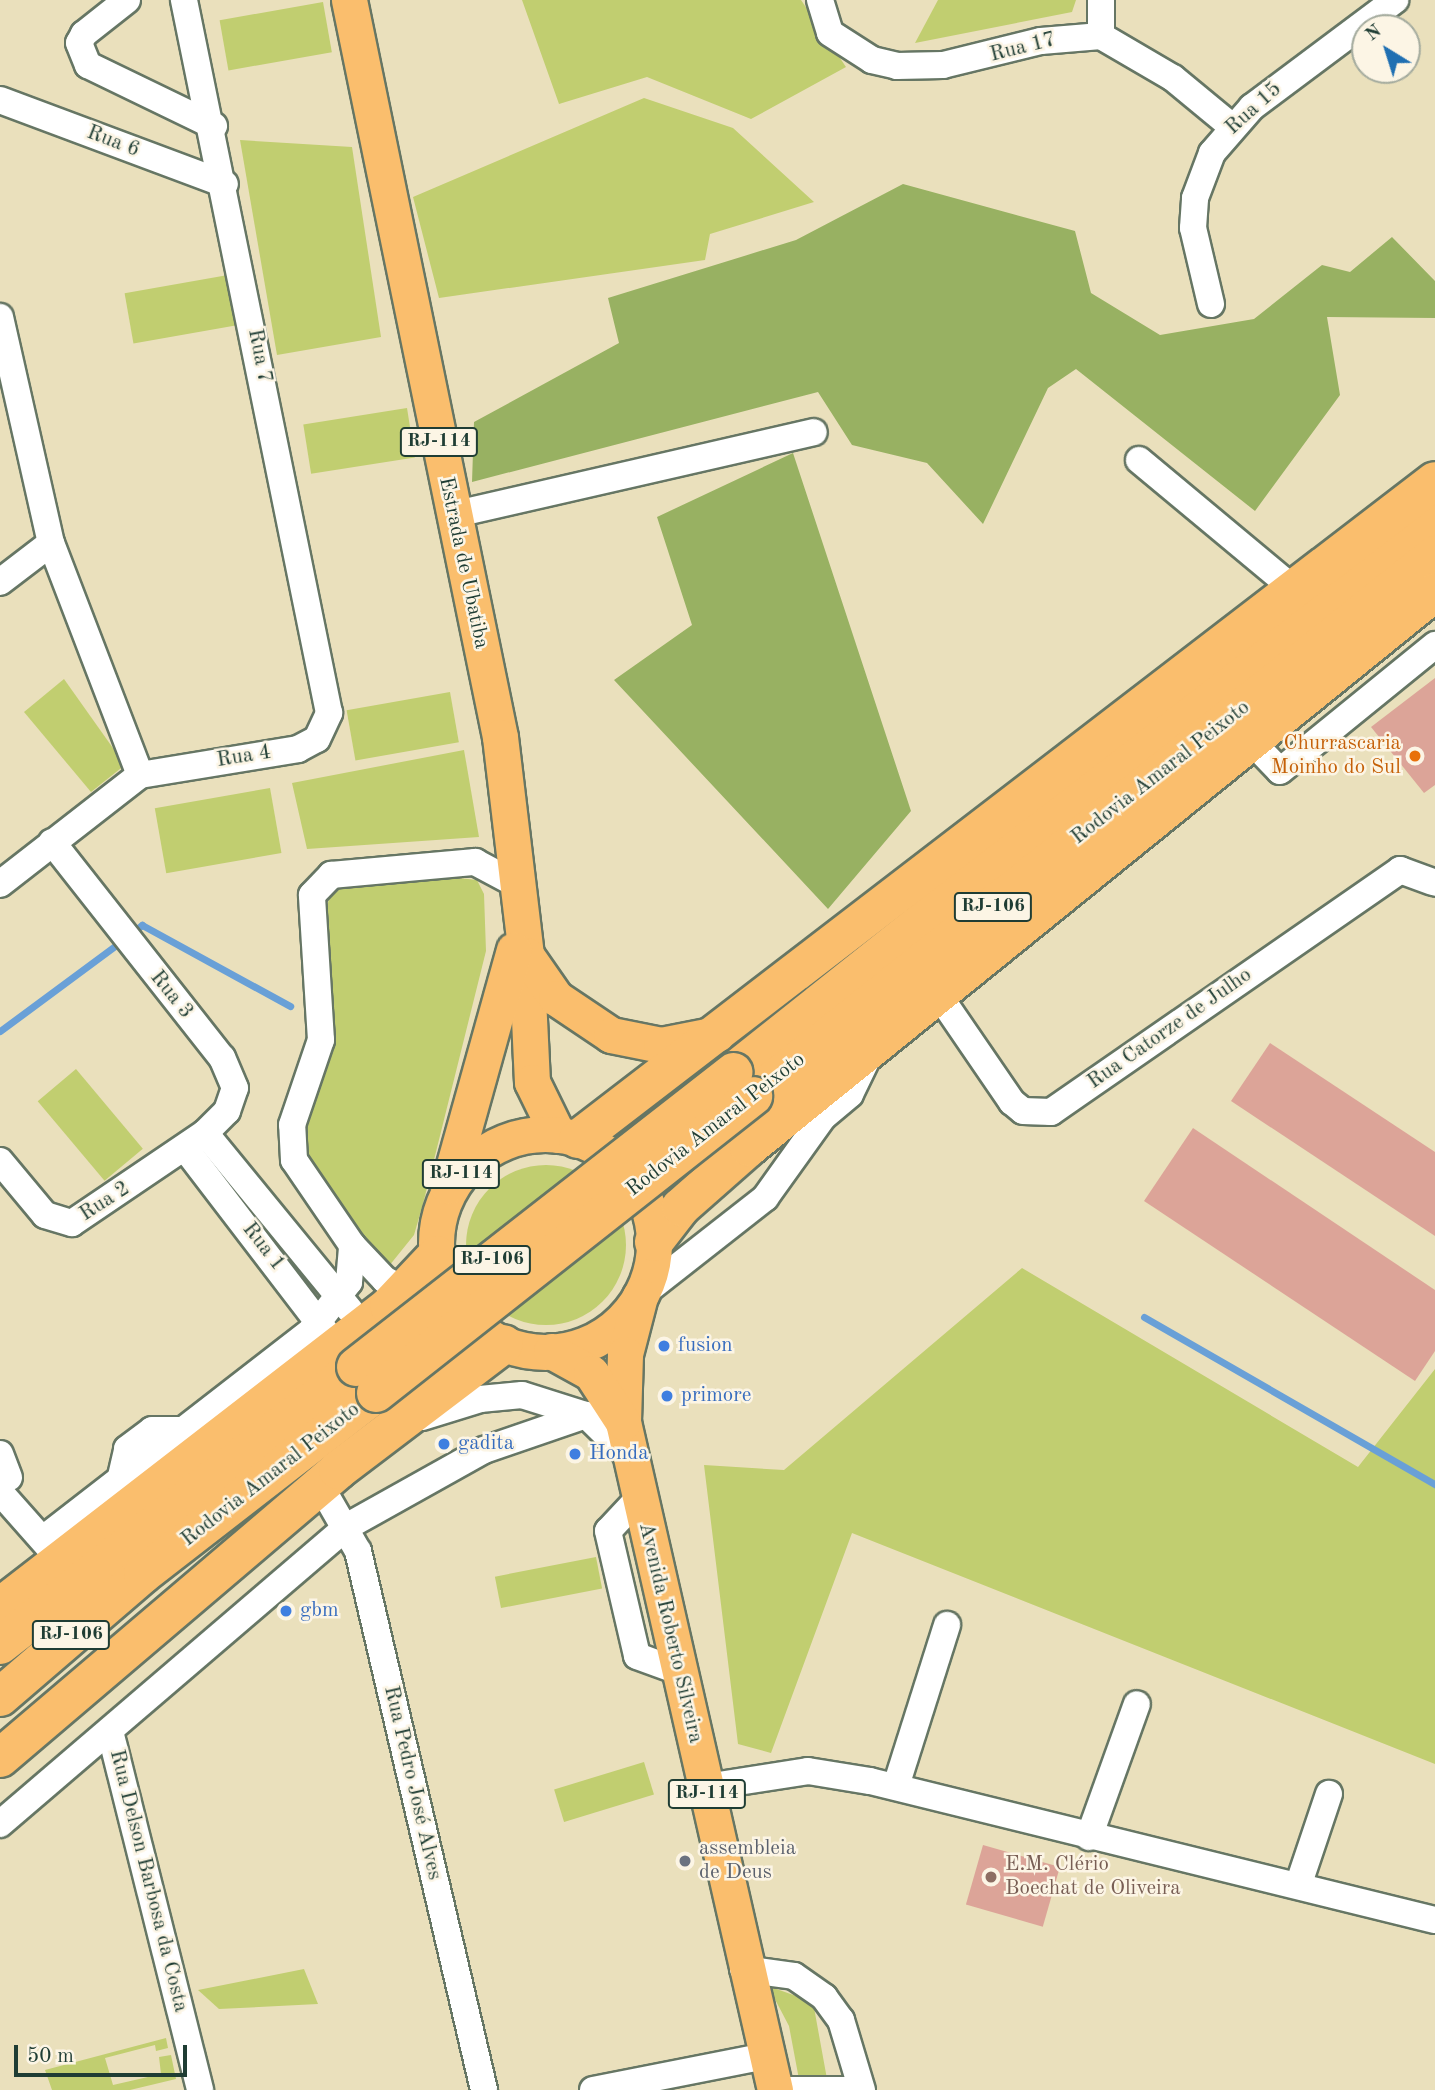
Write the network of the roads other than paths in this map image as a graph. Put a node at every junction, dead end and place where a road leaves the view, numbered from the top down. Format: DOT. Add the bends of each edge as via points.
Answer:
graph roads {
  1 [pos="127,0"];
  2 [pos="184,0"];
  3 [pos="349,0"];
  4 [pos="820,0"];
  5 [pos="1101,0"];
  6 [pos="1395,0"];
  7 [pos="1101,36"];
  8 [pos="0,100"];
  9 [pos="214,126"];
  10 [pos="1231,126"];
  11 [pos="225,184"];
  12 [pos="1211,304"];
  13 [pos="0,317"];
  14 [pos="0,372"];
  15 [pos="17,393"];
  16 [pos="814,432"];
  17 [pos="1139,460"];
  18 [pos="1435,481"];
  19 [pos="1435,514"];
  20 [pos="452,515"];
  21 [pos="51,543"];
  22 [pos="1435,555"];
  23 [pos="0,582"];
  24 [pos="1294,589"];
  25 [pos="1435,592"];
  26 [pos="1435,645"];
  27 [pos="329,713"];
  28 [pos="1254,744"];
  29 [pos="139,775"];
  30 [pos="52,842"];
  31 [pos="1435,883"];
  32 [pos="0,884"];
  33 [pos="520,886"];
  34 [pos="524,939"];
  35 [pos="938,994"];
  36 [pos="718,1034"];
  37 [pos="875,1043"];
  38 [pos="743,1084"];
  39 [pos="568,1137"];
  40 [pos="195,1140"];
  41 [pos="0,1161"];
  42 [pos="442,1209"];
  43 [pos="654,1242"];
  44 [pos="352,1245"];
  45 [pos="437,1255"];
  46 [pos="407,1291"];
  47 [pos="640,1296"];
  48 [pos="338,1300"];
  49 [pos="371,1320"];
  50 [pos="505,1344"];
  51 [pos="551,1351"];
  52 [pos="346,1358"];
  53 [pos="586,1415"];
  54 [pos="623,1422"];
  55 [pos="184,1430"];
  56 [pos="227,1432"];
  57 [pos="384,1432"];
  58 [pos="633,1463"];
  59 [pos="4,1479"];
  60 [pos="120,1480"];
  61 [pos="320,1485"];
  62 [pos="111,1521"];
  63 [pos="346,1528"];
  64 [pos="51,1549"];
  65 [pos="0,1607"];
  66 [pos="947,1625"];
  67 [pos="0,1645"];
  68 [pos="0,1697"];
  69 [pos="1137,1704"];
  70 [pos="110,1731"];
  71 [pos="0,1758"];
  72 [pos="896,1786"];
  73 [pos="706,1787"];
  74 [pos="1329,1794"];
  75 [pos="0,1825"];
  76 [pos="1089,1837"];
  77 [pos="1299,1884"];
  78 [pos="1435,1920"];
  79 [pos="743,1969"];
  80 [pos="766,2056"];
  81 [pos="200,2090"];
  82 [pos="484,2090"];
  83 [pos="593,2090"];
  84 [pos="775,2090"];
  85 [pos="788,2090"];
  86 [pos="846,2090"];
  87 [pos="862,2090"];
  1 -- 9 [label="street" via="84,34 79,43 88,65"];
  2 -- 9 [label="street, Rua 7"];
  3 -- 20 [label="main road, Estrada de Ubatiba / RJ-114"];
  4 -- 7 [label="street, Rua 17" via="830,33 873,60 897,66 943,65 1041,41"];
  5 -- 7 [label="street"];
  6 -- 10 [label="street, Rua 15"];
  7 -- 10 [label="street" via="1173,78"];
  8 -- 11 [label="street, Rua 6"];
  9 -- 11 [label="street, Rua 7"];
  10 -- 12 [label="street, Rua 15" via="1212,153 1195,198 1196,262"];
  11 -- 27 [label="street, Rua 7"];
  13 -- 15 [label="street"];
  14 -- 15 [label="street"];
  15 -- 21 [label="street"];
  16 -- 20 [label="street"];
  17 -- 24 [label="street"];
  18 -- 24 [label="highway"];
  19 -- 38 [label="highway, Rodovia Amaral Peixoto / RJ-106"];
  20 -- 33 [label="main road, Estrada de Ubatiba / RJ-114" via="500,737"];
  21 -- 23 [label="street"];
  21 -- 29 [label="street"];
  22 -- 38 [label="highway, Rodovia Amaral Peixoto / RJ-106"];
  24 -- 36 [label="highway"];
  25 -- 28 [label="highway"];
  26 -- 28 [label="street" via="1280,771"];
  27 -- 29 [label="street, Rua 4" via="317,739 298,749"];
  28 -- 35 [label="highway"];
  29 -- 30 [label="street"];
  30 -- 32 [label="street"];
  30 -- 40 [label="street, Rua 3" via="231,1073 230,1104"];
  31 -- 35 [label="street, Rua Catorze de Julho" via="1400,870 1051,1112 1023,1111 1012,1102"];
  33 -- 34 [label="main road, Estrada de Ubatiba / RJ-114"];
  33 -- 44 [label="street" via="475,862 344,872 314,887 321,1040 292,1125 292,1151 301,1178"];
  34 -- 36 [label="main road" via="556,998 611,1035 660,1045"];
  34 -- 39 [label="main road, Estrada de Ubatiba / RJ-114" via="532,1082"];
  34 -- 42 [label="main road, Estrada de Ubatiba / RJ-114"];
  35 -- 37 [label="highway"];
  36 -- 39 [label="highway"];
  37 -- 43 [label="highway" via="706,1184"];
  37 -- 47 [label="street" via="850,1094 823,1117 765,1198"];
  38 -- 52 [label="highway, Rodovia Amaral Peixoto / RJ-106, bridge"];
  39 -- 42 [label="main road, RJ-114" via="496,1146 463,1172"];
  39 -- 43 [label="main road, RJ-114" via="628,1171 647,1204"];
  40 -- 41 [label="street, Rua 2" via="72,1223 45,1214"];
  40 -- 48 [label="street, Rua 1"];
  40 -- 52 [label="street, Rua 1"];
  42 -- 45 [label="main road, RJ-114"];
  43 -- 47 [label="main road, RJ-114"];
  44 -- 46 [label="street" via="385,1280"];
  44 -- 48 [label="street" via="353,1271"];
  45 -- 46 [label="highway"];
  45 -- 50 [label="main road, RJ-114" via="461,1314"];
  46 -- 49 [label="highway"];
  47 -- 51 [label="main road, RJ-114" via="598,1338"];
  47 -- 54 [label="main road, Avenida Roberto Silveira / RJ-114" via="625,1354"];
  48 -- 49 [label="street, Rua 1"];
  48 -- 52 [label="street"];
  49 -- 52 [label="highway"];
  50 -- 51 [label="main road, RJ-114"];
  50 -- 57 [label="highway"];
  51 -- 54 [label="main road, Avenida Roberto Silveira / RJ-114" via="591,1373"];
  52 -- 55 [label="street"];
  52 -- 56 [label="highway"];
  52 -- 67 [label="highway, Rodovia Amaral Peixoto / RJ-106"];
  52 -- 68 [label="highway, Rodovia Amaral Peixoto / RJ-106" via="143,1574"];
  53 -- 57 [label="street" via="541,1399 500,1396 445,1408"];
  53 -- 58 [label="street" via="618,1440"];
  53 -- 63 [label="street, Rua Delson Barbosa da Costa" via="484,1450"];
  54 -- 58 [label="main road, Avenida Roberto Silveira / RJ-114"];
  55 -- 56 [label="street"];
  55 -- 60 [label="street"];
  56 -- 62 [label="highway"];
  57 -- 61 [label="highway"];
  58 -- 73 [label="main road, Avenida Roberto Silveira / RJ-114"];
  59 -- 64 [label="street"];
  60 -- 62 [label="street"];
  60 -- 64 [label="street"];
  61 -- 63 [label="street, Rua Pedro José Alves"];
  61 -- 71 [label="highway"];
  62 -- 64 [label="highway"];
  63 -- 70 [label="street, Rua Delson Barbosa da Costa"];
  63 -- 82 [label="street, Rua Pedro José Alves" via="358,1551"];
  64 -- 65 [label="highway"];
  66 -- 72 [label="street"];
  69 -- 76 [label="street"];
  70 -- 75 [label="street"];
  70 -- 81 [label="street, Rua Delson Barbosa da Costa"];
  72 -- 73 [label="street" via="808,1771"];
  72 -- 76 [label="street"];
  73 -- 79 [label="main road, Avenida Roberto Silveira / RJ-114"];
  74 -- 77 [label="street"];
  76 -- 77 [label="street"];
  77 -- 78 [label="street"];
  79 -- 80 [label="main road, Avenida Roberto Silveira / RJ-114"];
  79 -- 87 [label="street" via="794,1976 824,1997 841,2020"];
  80 -- 83 [label="street"];
  80 -- 84 [label="main road, Avenida Roberto Silveira / RJ-114"];
  85 -- 86 [label="street"];
}
